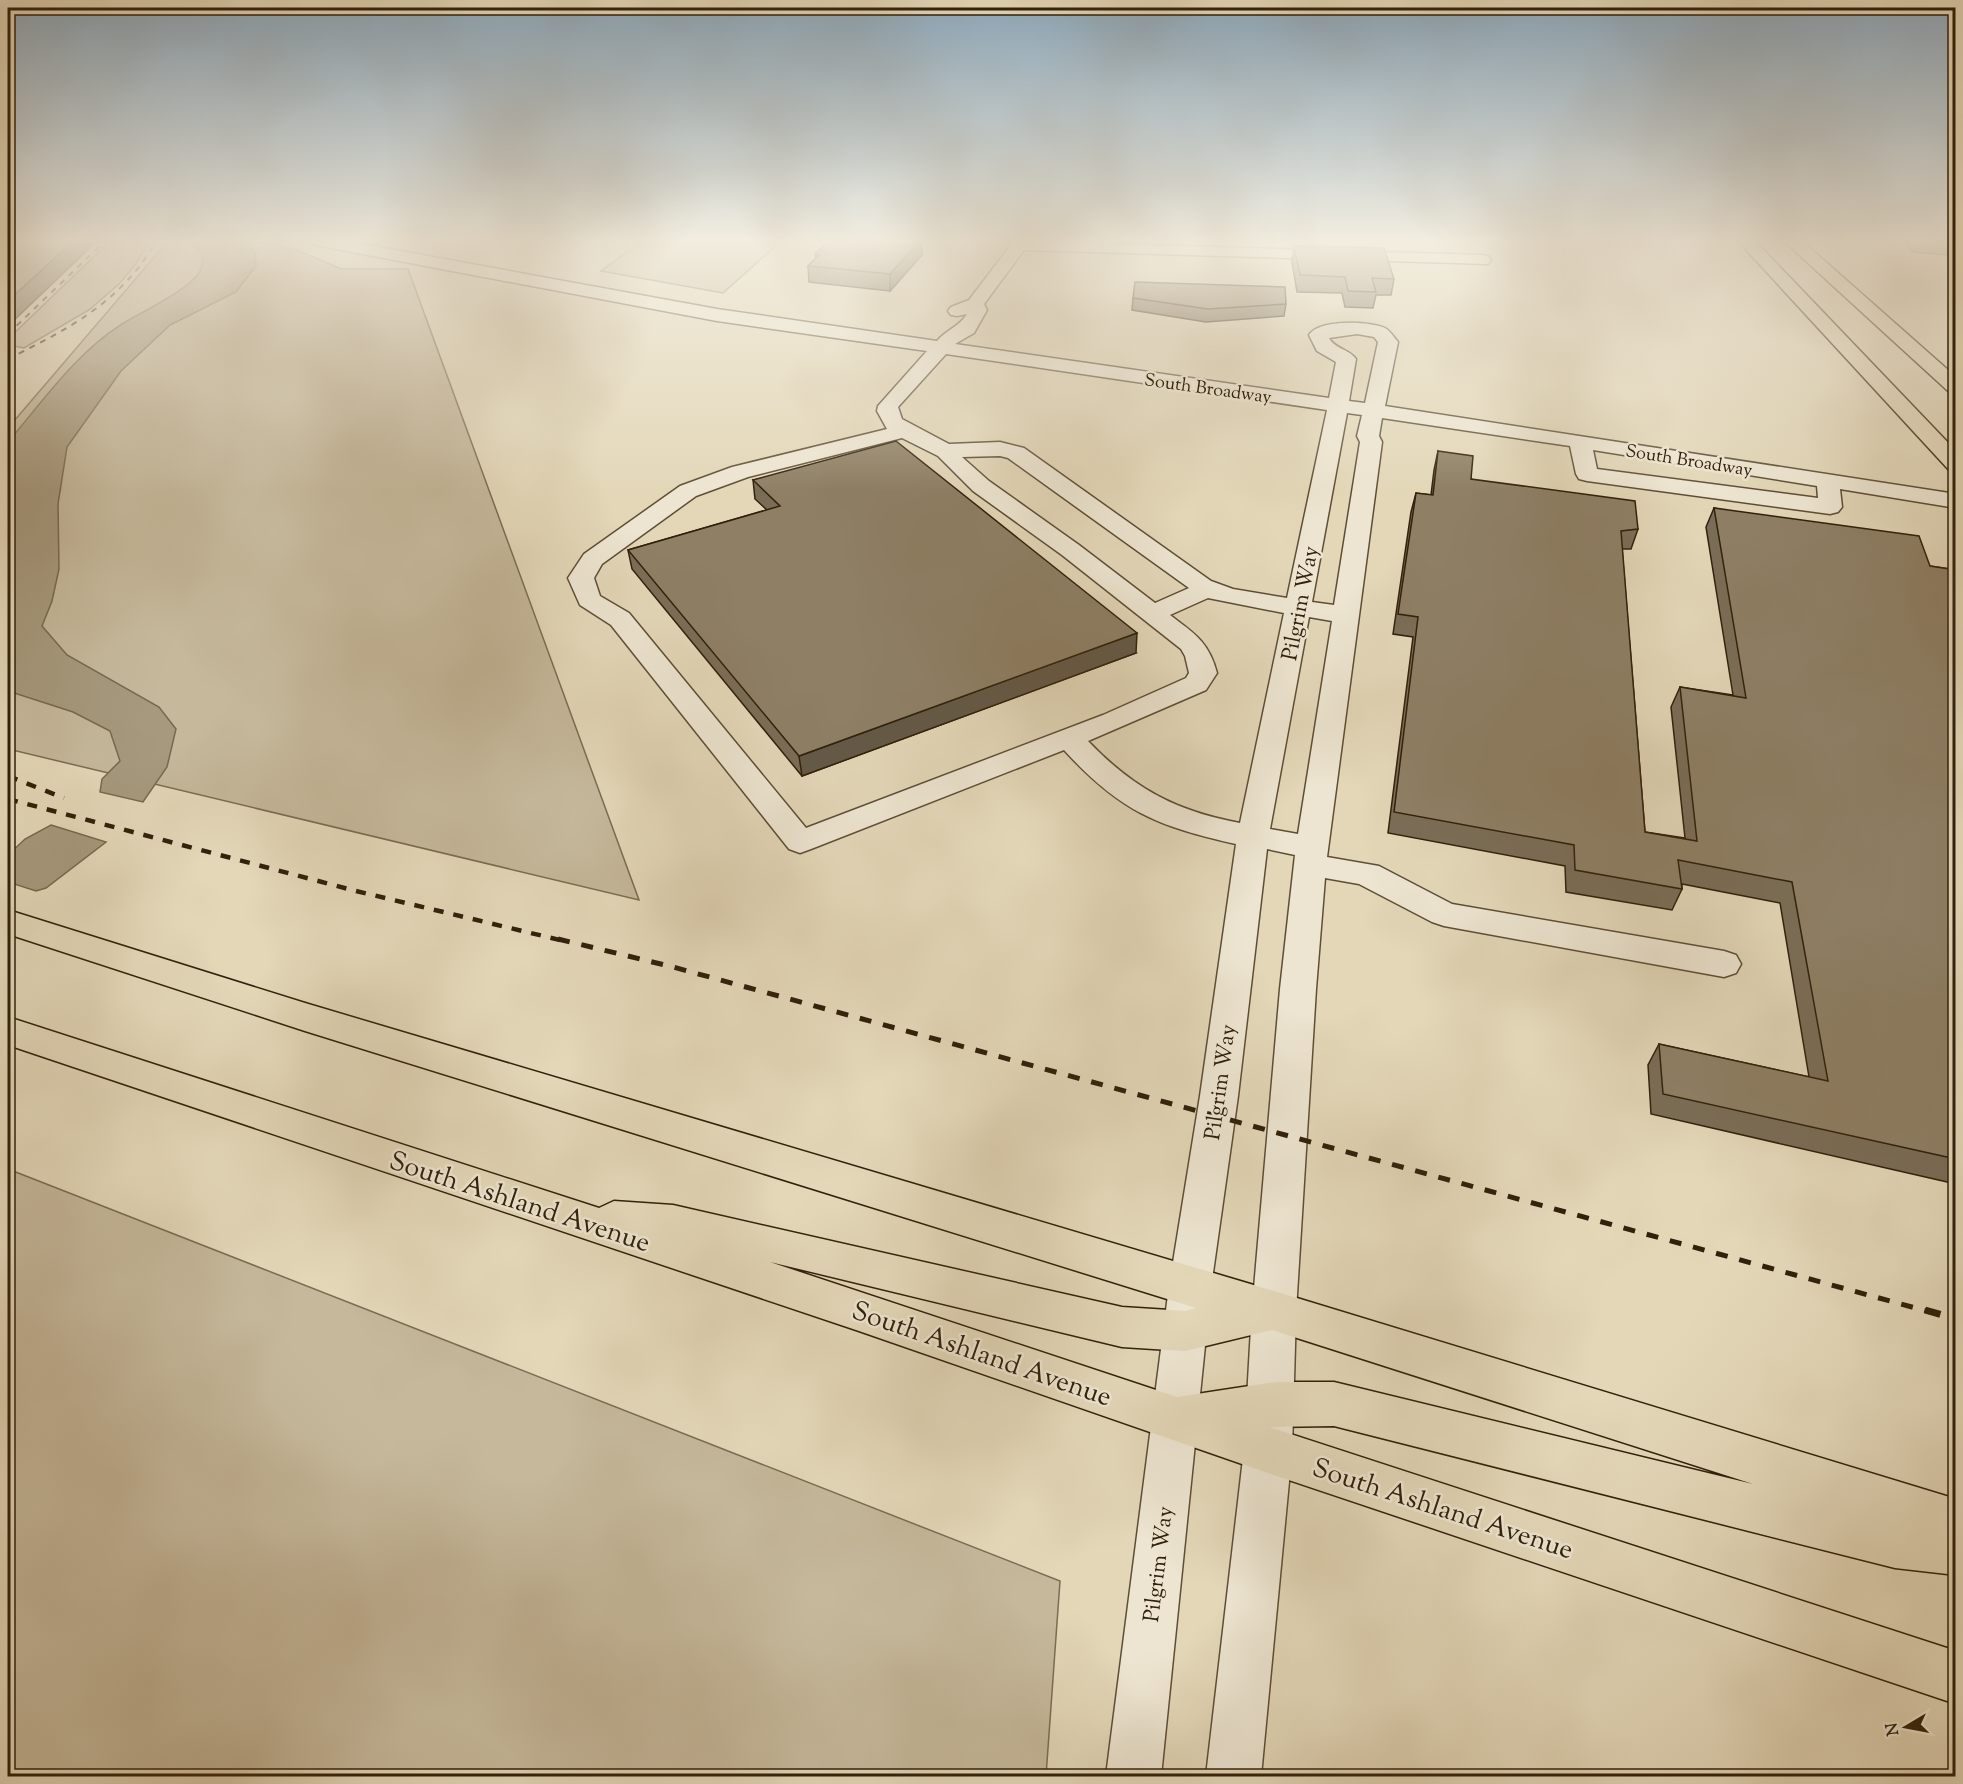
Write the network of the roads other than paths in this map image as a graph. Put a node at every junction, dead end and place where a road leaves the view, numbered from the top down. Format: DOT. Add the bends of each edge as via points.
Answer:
graph roads {
  1 [pos="790,324"];
  2 [pos="970,324"];
  3 [pos="1824,324"];
  4 [pos="1885,324"];
  5 [pos="945,344"];
  6 [pos="1956,388"];
  7 [pos="1339,400"];
  8 [pos="1373,418"];
  9 [pos="1434,420"];
  10 [pos="904,431"];
  11 [pos="1580,442"];
  12 [pos="946,451"];
  13 [pos="1956,464"];
  14 [pos="1828,482"];
  15 [pos="1956,493"];
  16 [pos="1956,501"];
  17 [pos="1209,590"];
  18 [pos="1299,606"];
  19 [pos="1150,614"];
  20 [pos="1346,615"];
  21 [pos="1069,738"];
  22 [pos="1253,835"];
  23 [pos="1311,856"];
  24 [pos="8,922"];
  25 [pos="1724,964"];
  26 [pos="8,1031"];
  27 [pos="567,1216"];
  28 [pos="1190,1287"];
  29 [pos="1274,1311"];
  30 [pos="1185,1331"];
  31 [pos="1175,1419"];
  32 [pos="1269,1427"];
  33 [pos="1956,1524"];
  34 [pos="1956,1550"];
  35 [pos="1956,1678"];
  36 [pos="1133,1776"];
  37 [pos="1234,1776"];
  1 -- 5 [label="street, South Broadway"];
  2 -- 5 [label="street"];
  3 -- 13 [label="main road"];
  4 -- 6 [label="main road"];
  5 -- 7 [label="street, South Broadway"];
  5 -- 10 [label="street" via="888,406 889,417"];
  7 -- 8 [label="street, South Broadway"];
  7 -- 8 [label="street, Pilgrim Way" via="1346,360 1324,347 1318,335 1339,329 1381,333 1388,342"];
  7 -- 18 [label="street, Pilgrim Way"];
  8 -- 9 [label="street, South Broadway"];
  8 -- 9 [label="street" via="1400,426"];
  8 -- 15 [label="street, South Broadway" via="1700,449"];
  8 -- 20 [label="street, Pilgrim Way"];
  9 -- 11 [label="street, South Broadway"];
  10 -- 12 [label="street"];
  10 -- 21 [label="street" via="740,472 688,491 593,559 581,578 589,600 620,619 800,842"];
  11 -- 14 [label="street, South Broadway"];
  11 -- 14 [label="street" via="1587,474 1830,507"];
  12 -- 17 [label="street" via="1000,449 1016,453"];
  12 -- 19 [label="street" via="969,476"];
  14 -- 16 [label="street, South Broadway"];
  17 -- 18 [label="street"];
  17 -- 19 [label="street"];
  18 -- 20 [label="street"];
  18 -- 22 [label="street, Pilgrim Way"];
  19 -- 21 [label="street" via="1191,644 1199,656 1203,673 1196,684"];
  20 -- 23 [label="street, Pilgrim Way"];
  21 -- 22 [label="street" via="1115,785 1149,806 1195,823"];
  22 -- 23 [label="street"];
  22 -- 28 [label="street, Pilgrim Way"];
  23 -- 25 [label="street" via="1367,874 1444,914"];
  23 -- 29 [label="street, Pilgrim Way"];
  24 -- 28 [label="main road"];
  26 -- 27 [label="main road, South Ashland Avenue"];
  27 -- 30 [label="main road" via="673,1222 1122,1327"];
  27 -- 31 [label="main road, South Ashland Avenue"];
  28 -- 29 [label="main road"];
  28 -- 30 [label="street, Pilgrim Way"];
  29 -- 30 [label="main road"];
  29 -- 32 [label="street, Pilgrim Way"];
  29 -- 33 [label="main road"];
  30 -- 31 [label="street, Pilgrim Way"];
  31 -- 32 [label="main road, South Ashland Avenue"];
  31 -- 36 [label="street, Pilgrim Way"];
  32 -- 34 [label="main road" via="1301,1402 1334,1404 1895,1543"];
  32 -- 35 [label="main road, South Ashland Avenue"];
  32 -- 37 [label="street, Pilgrim Way"];
}
